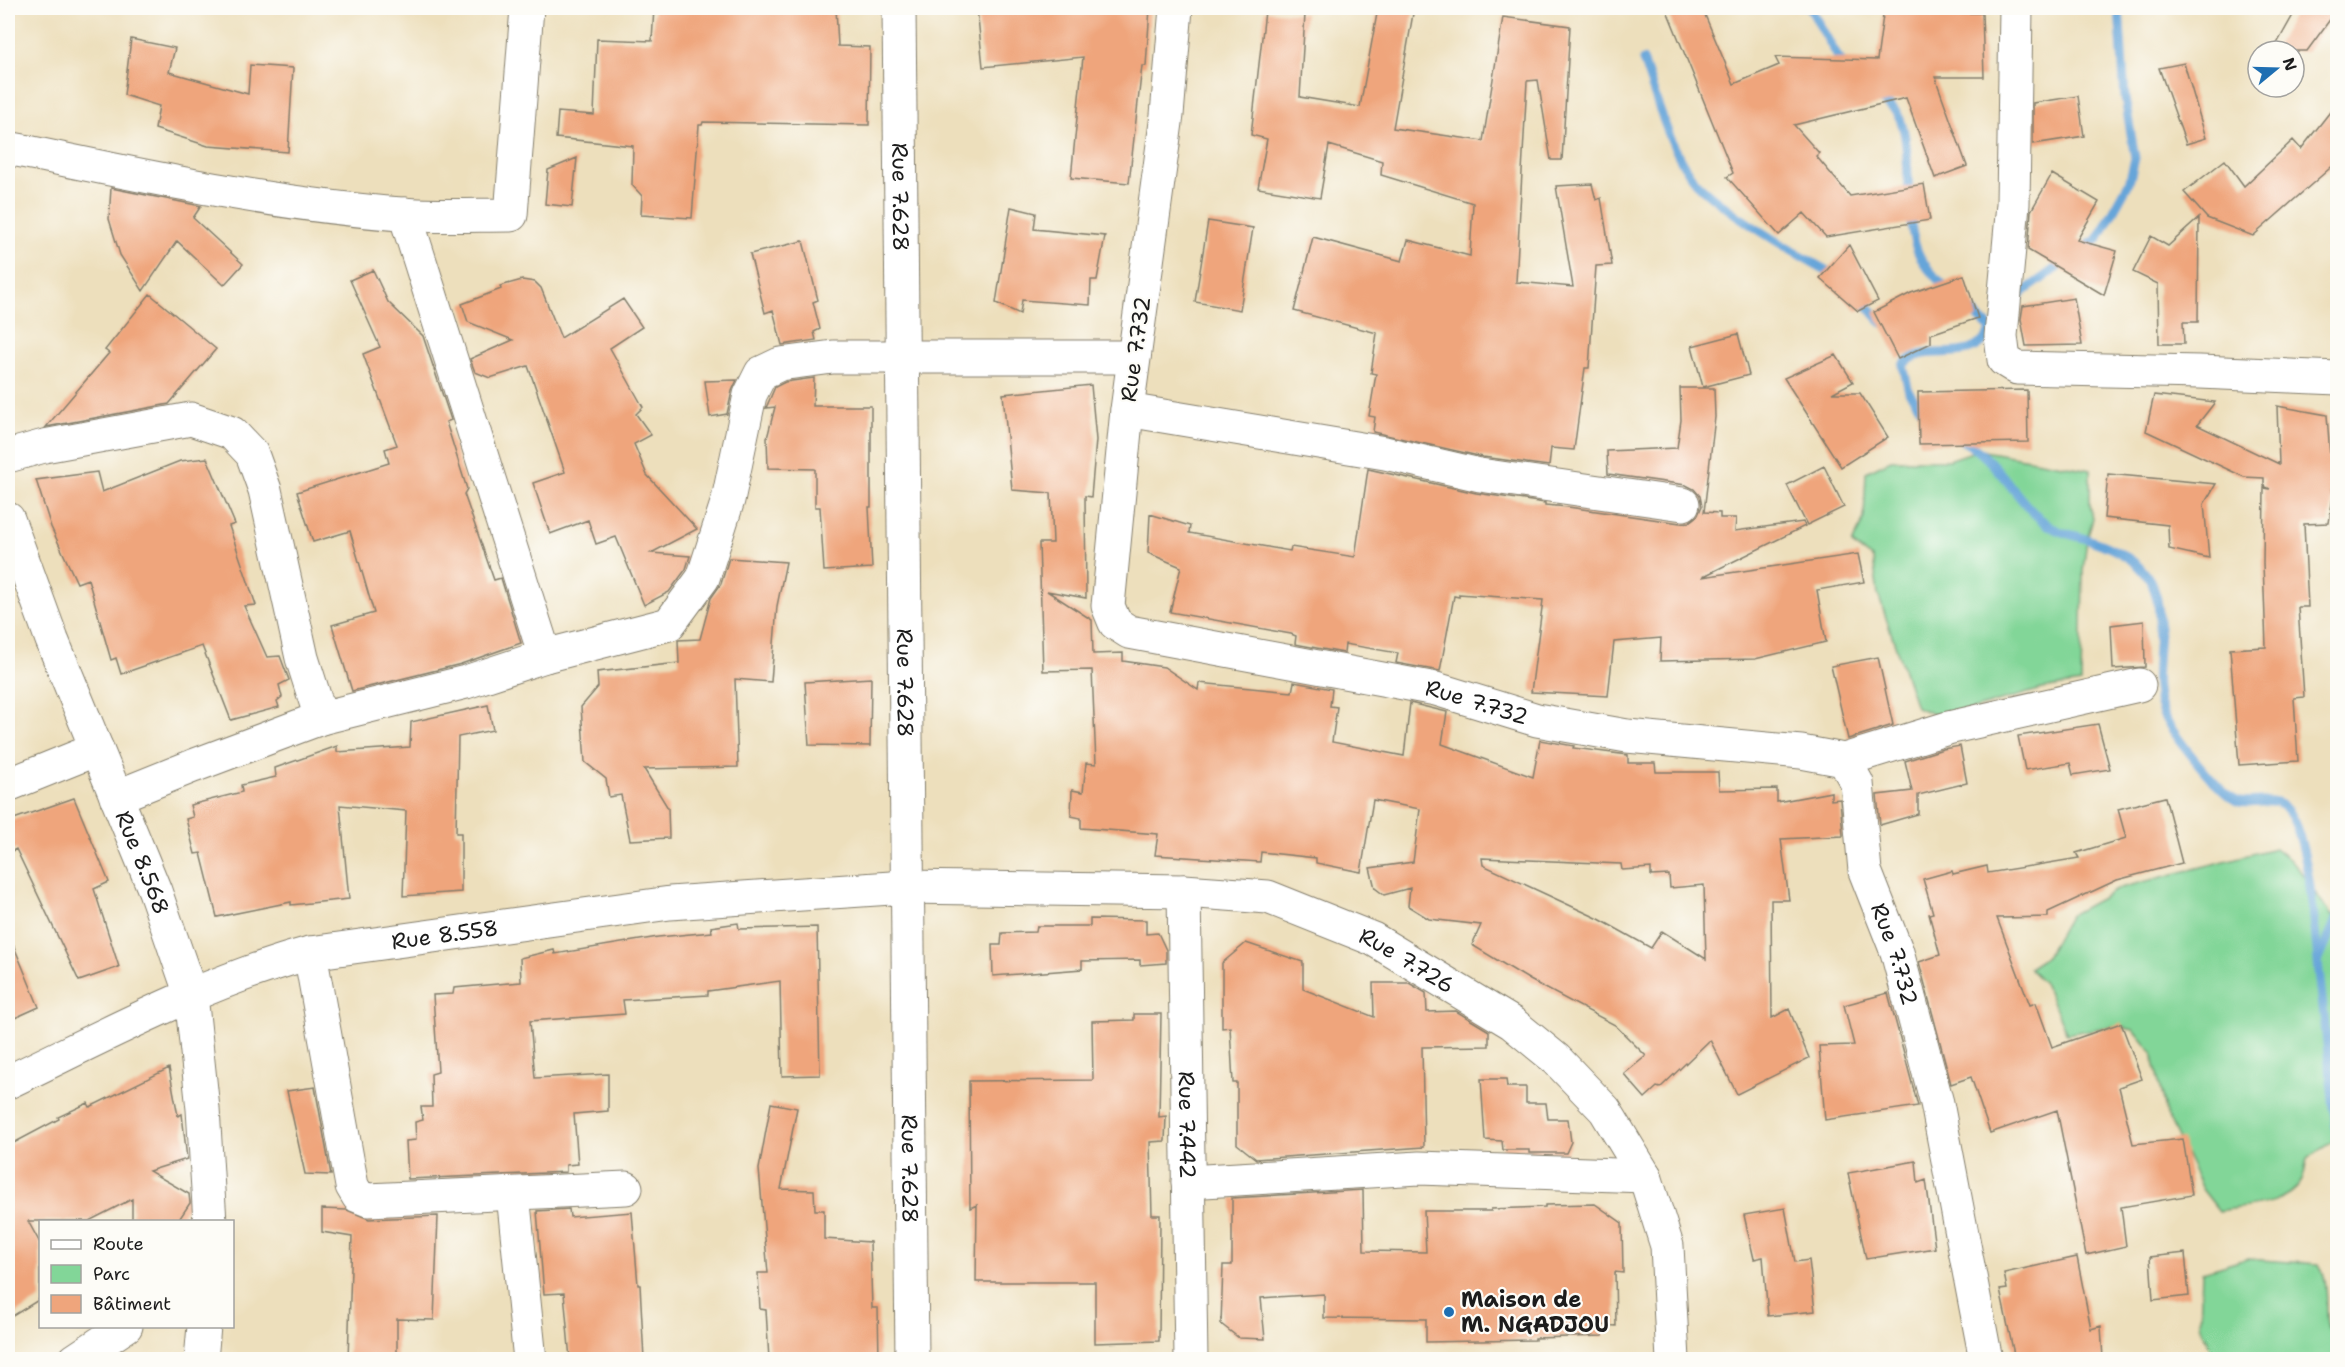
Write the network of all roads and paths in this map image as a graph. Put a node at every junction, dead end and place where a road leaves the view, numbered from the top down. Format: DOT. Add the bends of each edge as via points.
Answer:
graph roads {
  1 [pos="527,8"];
  2 [pos="899,8"];
  3 [pos="1176,8"];
  4 [pos="2016,8"];
  5 [pos="8,148"];
  6 [pos="405,214"];
  7 [pos="902,357"];
  8 [pos="1134,357"];
  9 [pos="2337,378"];
  10 [pos="1127,411"];
  11 [pos="8,456"];
  12 [pos="1683,504"];
  13 [pos="8,519"];
  14 [pos="545,656"];
  15 [pos="2139,685"];
  16 [pos="321,718"];
  17 [pos="97,749"];
  18 [pos="1844,760"];
  19 [pos="8,785"];
  20 [pos="116,797"];
  21 [pos="906,887"];
  22 [pos="1184,891"];
  23 [pos="310,953"];
  24 [pos="191,994"];
  25 [pos="8,1082"];
  26 [pos="1645,1176"];
  27 [pos="1188,1182"];
  28 [pos="626,1188"];
  29 [pos="513,1194"];
  30 [pos="210,1220"];
  31 [pos="123,1328"];
  32 [pos="204,1328"];
  33 [pos="75,1359"];
  34 [pos="201,1359"];
  35 [pos="530,1359"];
  36 [pos="912,1359"];
  37 [pos="1191,1359"];
  38 [pos="1673,1359"];
  39 [pos="1986,1359"];
  1 -- 6 [label="street" via="511,215"];
  2 -- 7 [label="street, Rue 7.628"];
  3 -- 8 [label="street, Rue 7.732" via="1167,115"];
  4 -- 9 [label="street" via="2013,204 2001,336 2004,360 2017,369"];
  5 -- 6 [label="street" via="207,190"];
  6 -- 14 [label="street"];
  7 -- 8 [label="street"];
  7 -- 14 [label="street" via="823,358 780,364 761,374 750,395 728,501 704,578 669,624"];
  7 -- 21 [label="street, Rue 7.628"];
  8 -- 10 [label="street, Rue 7.732"];
  10 -- 12 [label="street" via="1384,453 1480,475"];
  10 -- 18 [label="street, Rue 7.732" via="1108,606 1115,623 1129,632 1436,689 1537,720 1627,736 1801,752"];
  11 -- 16 [label="street" via="190,419 232,433 252,454 265,490 302,658"];
  13 -- 17 [label="street, Rue 8.568"];
  14 -- 16 [label="street" via="466,682"];
  15 -- 18 [label="street" via="1948,728"];
  16 -- 20 [label="street"];
  17 -- 19 [label="street"];
  17 -- 20 [label="street, Rue 8.568"];
  18 -- 39 [label="street, Rue 7.732" via="1857,783 1865,871 1897,952 1937,1102"];
  20 -- 24 [label="street, Rue 8.568"];
  21 -- 22 [label="street, Rue 7.726"];
  21 -- 23 [label="street, Rue 8.558" via="670,903"];
  21 -- 36 [label="street, Rue 7.628"];
  22 -- 26 [label="street, Rue 7.726" via="1268,897 1373,939 1512,1023 1556,1059 1605,1110"];
  22 -- 27 [label="street, Rue 7.442"];
  23 -- 24 [label="street, Rue 8.558"];
  23 -- 29 [label="street" via="352,1186 358,1196 368,1200"];
  24 -- 25 [label="street, Rue 8.558"];
  24 -- 30 [label="street, Rue 8.568"];
  26 -- 27 [label="street" via="1419,1168"];
  26 -- 38 [label="street, Rue 7.726" via="1666,1246"];
  27 -- 37 [label="street, Rue 7.442"];
  28 -- 29 [label="street"];
  29 -- 35 [label="street"];
  31 -- 33 [label="street"];
  32 -- 34 [label="street"];
}
